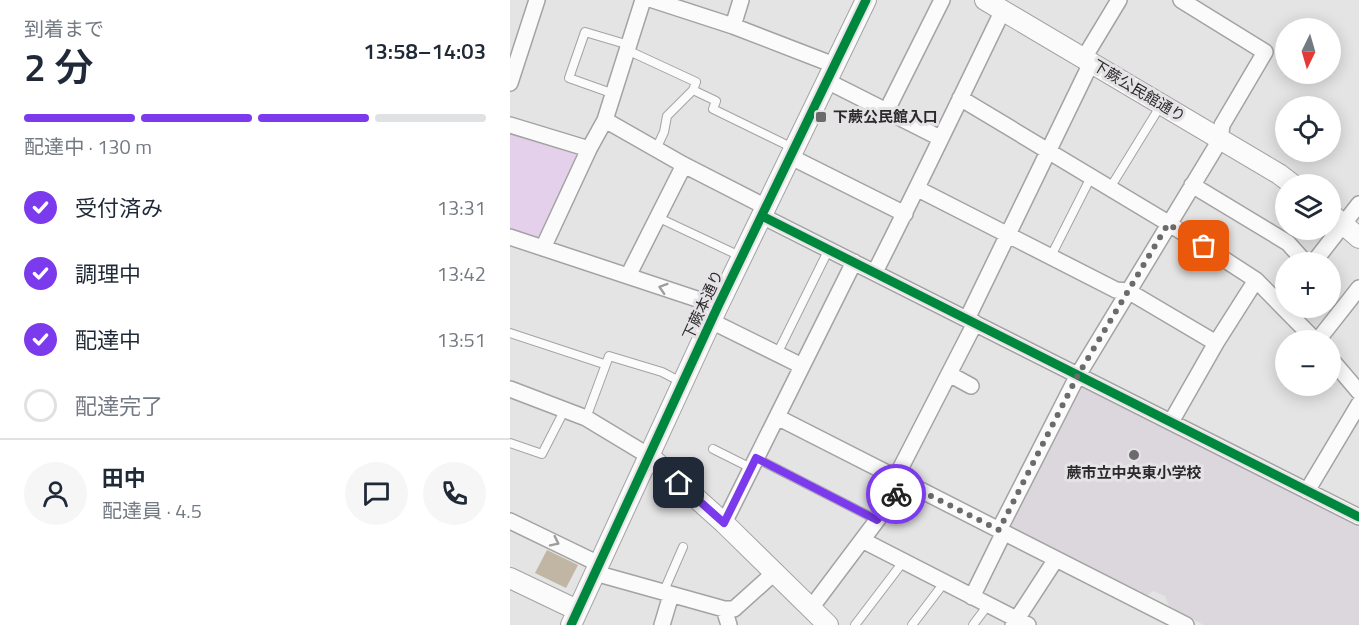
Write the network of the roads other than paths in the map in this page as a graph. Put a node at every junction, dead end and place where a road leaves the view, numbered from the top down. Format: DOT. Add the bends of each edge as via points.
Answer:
graph roads {
  1 [pos="537,0"];
  2 [pos="643,0"];
  3 [pos="654,0"];
  4 [pos="741,0"];
  5 [pos="866,0"];
  6 [pos="942,0"];
  7 [pos="1119,0"];
  8 [pos="1181,0"];
  9 [pos="990,3"];
  10 [pos="733,26"];
  11 [pos="628,47"];
  12 [pos="1088,60"];
  13 [pos="831,73"];
  14 [pos="510,83"];
  15 [pos="693,90"];
  16 [pos="614,93"];
  17 [pos="960,98"];
  18 [pos="1161,104"];
  19 [pos="887,110"];
  20 [pos="605,120"];
  21 [pos="510,125"];
  22 [pos="940,138"];
  23 [pos="1220,140"];
  24 [pos="589,149"];
  25 [pos="656,149"];
  26 [pos="1049,152"];
  27 [pos="793,153"];
  28 [pos="684,165"];
  29 [pos="1276,174"];
  30 [pos="1090,177"];
  31 [pos="1192,185"];
  32 [pos="1110,188"];
  33 [pos="918,189"];
  34 [pos="1359,204"];
  35 [pos="764,211"];
  36 [pos="905,214"];
  37 [pos="1341,215"];
  38 [pos="657,217"];
  39 [pos="1341,222"];
  40 [pos="1168,224"];
  41 [pos="1008,236"];
  42 [pos="510,237"];
  43 [pos="1359,238"];
  44 [pos="543,249"];
  45 [pos="829,249"];
  46 [pos="1296,252"];
  47 [pos="1051,256"];
  48 [pos="742,257"];
  49 [pos="854,262"];
  50 [pos="875,272"];
  51 [pos="628,276"];
  52 [pos="1256,280"];
  53 [pos="1359,288"];
  54 [pos="1128,291"];
  55 [pos="1275,296"];
  56 [pos="715,314"];
  57 [pos="1297,318"];
  58 [pos="971,321"];
  59 [pos="1307,330"];
  60 [pos="1324,330"];
  61 [pos="510,333"];
  62 [pos="1216,344"];
  63 [pos="777,354"];
  64 [pos="604,364"];
  65 [pos="802,366"];
  66 [pos="1341,371"];
  67 [pos="949,374"];
  68 [pos="1078,375"];
  69 [pos="683,383"];
  70 [pos="971,386"];
  71 [pos="510,389"];
  72 [pos="1359,392"];
  73 [pos="1359,404"];
  74 [pos="565,409"];
  75 [pos="777,417"];
  76 [pos="586,418"];
  77 [pos="1171,422"];
  78 [pos="510,443"];
  79 [pos="713,449"];
  80 [pos="649,456"];
  81 [pos="754,463"];
  82 [pos="901,480"];
  83 [pos="1307,491"];
  84 [pos="1359,517"];
  85 [pos="877,520"];
  86 [pos="510,521"];
  87 [pos="724,523"];
  88 [pos="1001,531"];
  89 [pos="862,540"];
  90 [pos="683,547"];
  91 [pos="1056,559"];
  92 [pos="903,561"];
  93 [pos="597,569"];
  94 [pos="774,573"];
  95 [pos="510,579"];
  96 [pos="944,582"];
  97 [pos="667,594"];
  98 [pos="972,597"];
  99 [pos="988,605"];
  100 [pos="811,608"];
  101 [pos="724,609"];
  102 [pos="574,618"];
  103 [pos="1019,623"];
  104 [pos="662,625"];
  105 [pos="729,625"];
  106 [pos="828,625"];
  107 [pos="855,625"];
  108 [pos="912,625"];
  109 [pos="973,625"];
  110 [pos="1186,625"];
  1 -- 14 [label="street"];
  2 -- 11 [label="street"];
  3 -- 10 [label="street"];
  4 -- 10 [label="street"];
  5 -- 13 [label="street, 下蕨本通り"];
  6 -- 19 [label="street"];
  7 -- 12 [label="street"];
  8 -- 23 [label="street" via="1265,52 1222,125"];
  9 -- 12 [label="street, 下蕨公民館通り"];
  9 -- 17 [label="street"];
  10 -- 13 [label="street"];
  11 -- 15 [label="lane" via="696,81"];
  11 -- 16 [label="street"];
  11 -- 16 [label="lane" via="585,32 569,78"];
  12 -- 18 [label="street, 下蕨公民館通り"];
  12 -- 26 [label="street"];
  13 -- 19 [label="street"];
  13 -- 27 [label="street, 下蕨本通り"];
  15 -- 25 [label="lane" via="667,116"];
  15 -- 27 [label="lane" via="716,101 713,109"];
  16 -- 20 [label="street"];
  17 -- 22 [label="street"];
  17 -- 26 [label="street"];
  18 -- 23 [label="street, 下蕨公民館通り"];
  18 -- 32 [label="lane"];
  19 -- 22 [label="street"];
  20 -- 24 [label="street"];
  20 -- 25 [label="street"];
  21 -- 24 [label="street"];
  22 -- 33 [label="street"];
  23 -- 29 [label="street, 下蕨公民館通り"];
  23 -- 31 [label="street"];
  24 -- 44 [label="street"];
  25 -- 28 [label="street"];
  26 -- 30 [label="street"];
  26 -- 41 [label="street"];
  27 -- 35 [label="street, 下蕨本通り"];
  27 -- 36 [label="street"];
  28 -- 35 [label="street"];
  28 -- 38 [label="street"];
  30 -- 32 [label="street"];
  30 -- 47 [label="lane"];
  31 -- 40 [label="street"];
  31 -- 46 [label="street" via="1288,243"];
  32 -- 40 [label="street"];
  33 -- 36 [label="street"];
  33 -- 41 [label="street"];
  34 -- 37 [label="street"];
  35 -- 45 [label="street"];
  35 -- 48 [label="street, 下蕨本通り"];
  36 -- 50 [label="street"];
  38 -- 48 [label="lane"];
  38 -- 51 [label="street"];
  39 -- 43 [label="street"];
  40 -- 52 [label="street"];
  40 -- 54 [label="street"];
  41 -- 47 [label="street"];
  41 -- 58 [label="street"];
  42 -- 44 [label="street"];
  44 -- 51 [label="street"];
  45 -- 49 [label="street"];
  45 -- 63 [label="lane"];
  47 -- 54 [label="street" via="1116,290"];
  48 -- 56 [label="street, 下蕨本通り"];
  49 -- 50 [label="street"];
  49 -- 65 [label="street"];
  50 -- 58 [label="street"];
  56 -- 51 [label="street, one-way"];
  52 -- 55 [label="street"];
  52 -- 62 [label="street"];
  53 -- 60 [label="street"];
  54 -- 62 [label="street"];
  54 -- 68 [label="street"];
  56 -- 63 [label="street"];
  56 -- 69 [label="street, 下蕨本通り"];
  57 -- 59 [label="street"];
  58 -- 67 [label="street"];
  58 -- 68 [label="street"];
  61 -- 64 [label="lane"];
  62 -- 77 [label="street"];
  63 -- 65 [label="street"];
  64 -- 69 [label="lane" via="609,356 662,372"];
  64 -- 76 [label="lane"];
  65 -- 75 [label="street"];
  66 -- 72 [label="street"];
  67 -- 70 [label="street"];
  67 -- 82 [label="street"];
  68 -- 77 [label="street"];
  68 -- 88 [label="street"];
  69 -- 80 [label="street, 下蕨本通り"];
  71 -- 74 [label="street"];
  73 -- 83 [label="street"];
  74 -- 76 [label="street"];
  74 -- 78 [label="lane" via="542,454"];
  75 -- 81 [label="street"];
  75 -- 82 [label="street"];
  76 -- 80 [label="street"];
  77 -- 83 [label="street"];
  79 -- 81 [label="lane"];
  80 -- 87 [label="street"];
  80 -- 93 [label="street, 下蕨本通り"];
  81 -- 85 [label="lane"];
  81 -- 87 [label="street"];
  82 -- 85 [label="street"];
  82 -- 88 [label="street"];
  83 -- 84 [label="street"];
  85 -- 89 [label="street"];
  86 -- 93 [label="street, one-way"];
  87 -- 94 [label="street"];
  88 -- 91 [label="street"];
  88 -- 98 [label="street"];
  89 -- 92 [label="street"];
  89 -- 100 [label="street"];
  90 -- 97 [label="lane"];
  91 -- 103 [label="street"];
  91 -- 110 [label="street"];
  92 -- 96 [label="street"];
  92 -- 107 [label="lane"];
  93 -- 97 [label="street"];
  93 -- 102 [label="street, 下蕨本通り"];
  94 -- 100 [label="street"];
  94 -- 101 [label="street" via="734,609"];
  95 -- 102 [label="street"];
  96 -- 98 [label="street"];
  96 -- 108 [label="lane"];
  97 -- 101 [label="street"];
  97 -- 104 [label="street"];
  98 -- 99 [label="street"];
  99 -- 103 [label="street"];
  99 -- 109 [label="lane"];
  100 -- 106 [label="street"];
  101 -- 105 [label="street"];
}
